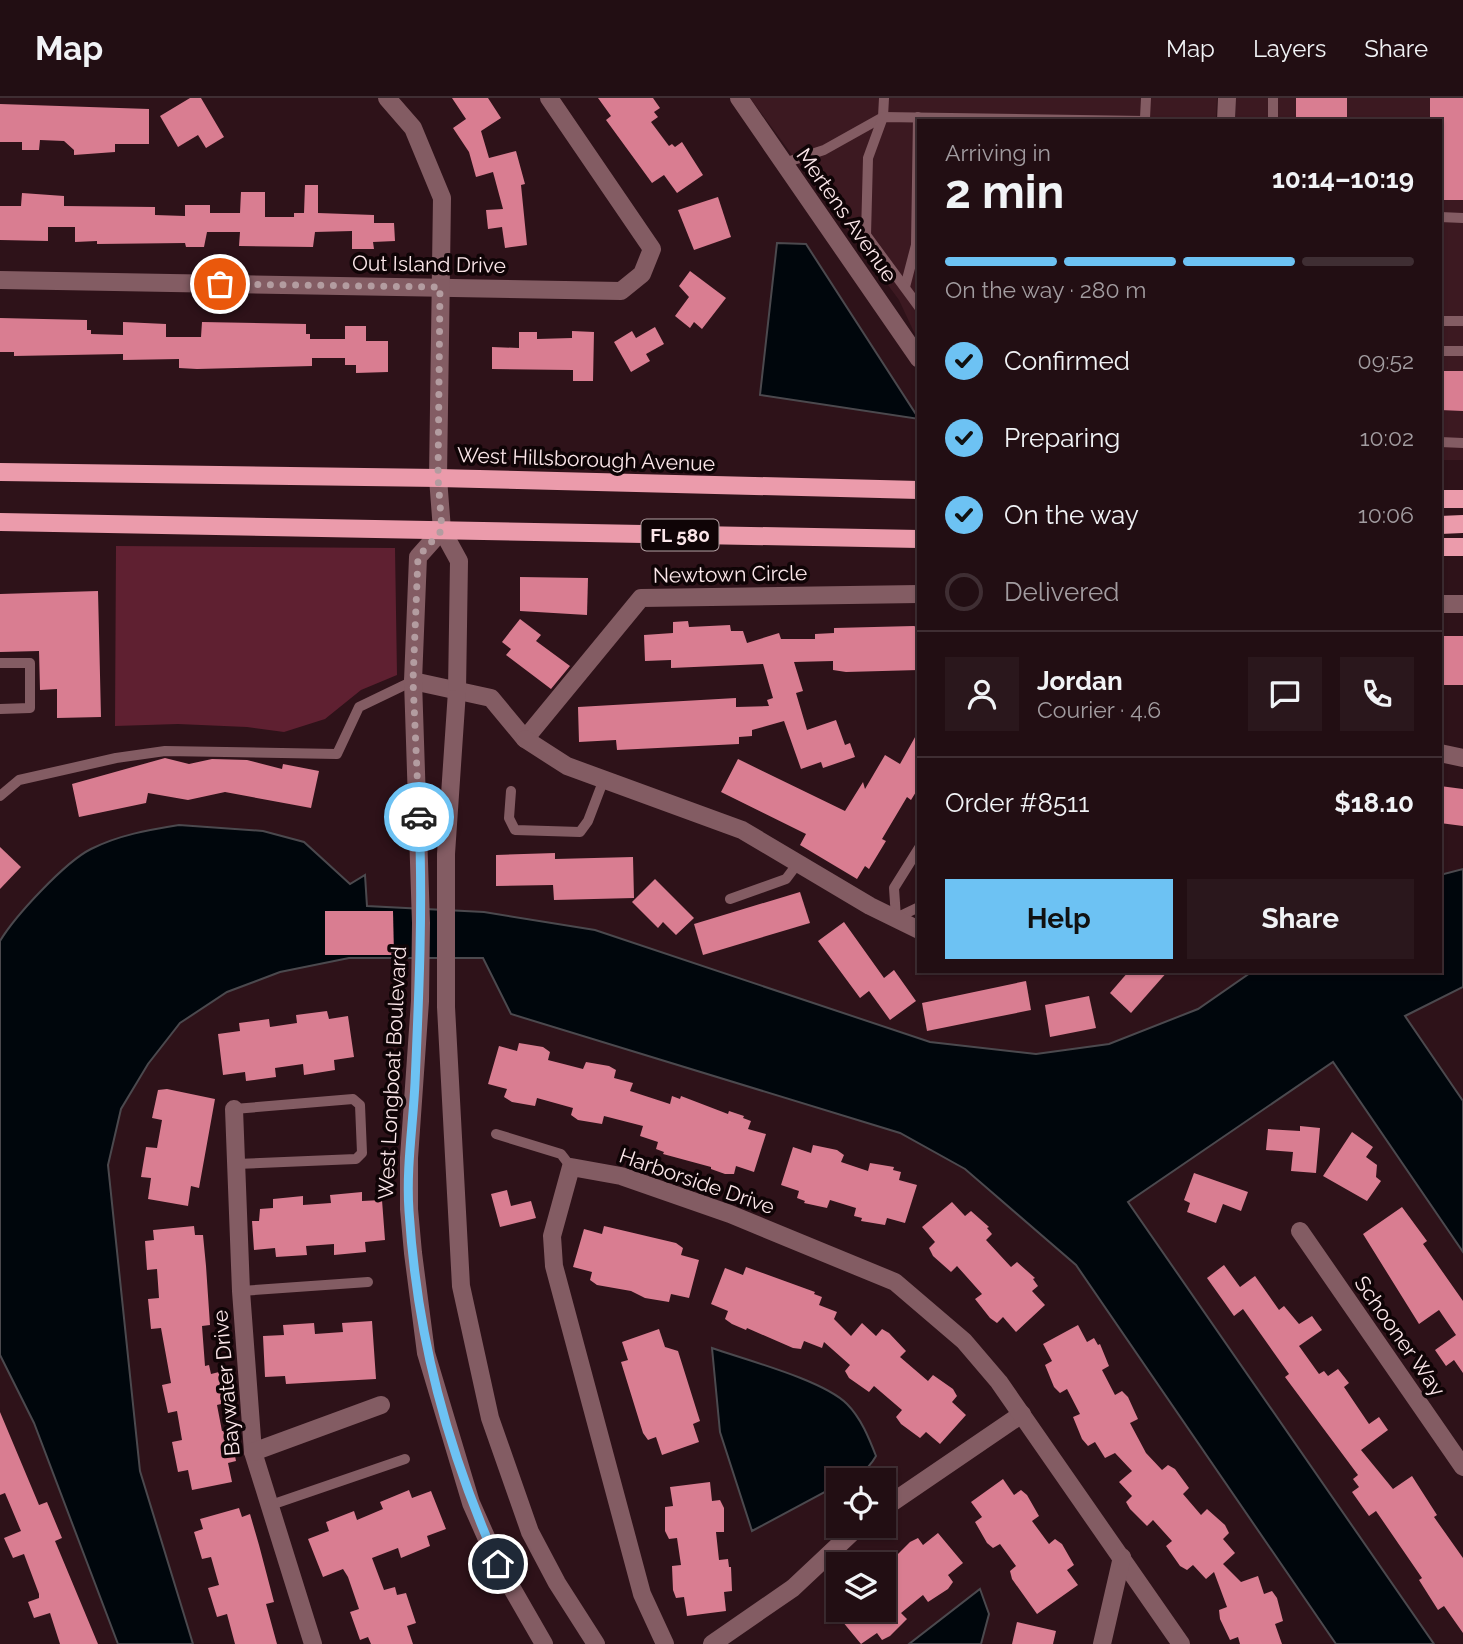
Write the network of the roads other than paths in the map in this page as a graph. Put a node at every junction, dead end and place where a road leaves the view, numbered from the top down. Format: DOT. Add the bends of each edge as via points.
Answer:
graph roads {
  1 [pos="387,98"];
  2 [pos="549,98"];
  3 [pos="738,98"];
  4 [pos="884,98"];
  5 [pos="1146,98"];
  6 [pos="1227,98"];
  7 [pos="1273,98"];
  8 [pos="883,117"];
  9 [pos="918,117"];
  10 [pos="1060,119"];
  11 [pos="1145,119"];
  12 [pos="1226,119"];
  13 [pos="1273,119"];
  14 [pos="784,163"];
  15 [pos="917,181"];
  16 [pos="1442,217"];
  17 [pos="1463,218"];
  18 [pos="0,279"];
  19 [pos="440,287"];
  20 [pos="905,287"];
  21 [pos="917,304"];
  22 [pos="1442,321"];
  23 [pos="1463,321"];
  24 [pos="1442,351"];
  25 [pos="1463,351"];
  26 [pos="917,356"];
  27 [pos="1442,442"];
  28 [pos="1463,443"];
  29 [pos="0,472"];
  30 [pos="438,478"];
  31 [pos="917,490"];
  32 [pos="1442,499"];
  33 [pos="1463,499"];
  34 [pos="0,522"];
  35 [pos="1463,524"];
  36 [pos="1442,525"];
  37 [pos="442,530"];
  38 [pos="917,539"];
  39 [pos="1442,547"];
  40 [pos="1463,547"];
  41 [pos="917,594"];
  42 [pos="1442,604"];
  43 [pos="1463,604"];
  44 [pos="0,663"];
  45 [pos="413,681"];
  46 [pos="457,691"];
  47 [pos="0,709"];
  48 [pos="525,739"];
  49 [pos="1442,753"];
  50 [pos="1463,758"];
  51 [pos="604,779"];
  52 [pos="511,791"];
  53 [pos="0,796"];
  54 [pos="917,851"];
  55 [pos="798,863"];
  56 [pos="730,899"];
  57 [pos="917,908"];
  58 [pos="896,918"];
  59 [pos="917,929"];
  60 [pos="234,1108"];
  61 [pos="496,1134"];
  62 [pos="236,1164"];
  63 [pos="571,1167"];
  64 [pos="1300,1231"];
  65 [pos="368,1282"];
  66 [pos="241,1292"];
  67 [pos="381,1405"];
  68 [pos="1022,1413"];
  69 [pos="253,1452"];
  70 [pos="405,1459"];
  71 [pos="1463,1467"];
  72 [pos="896,1500"];
  73 [pos="268,1506"];
  74 [pos="846,1538"];
  75 [pos="1122,1558"];
  76 [pos="313,1644"];
  77 [pos="544,1644"];
  78 [pos="596,1644"];
  79 [pos="666,1644"];
  80 [pos="712,1644"];
  81 [pos="1102,1644"];
  82 [pos="1181,1644"];
  1 -- 19 [label="street" via="414,128 442,198"];
  2 -- 19 [label="street, Out Island Drive" via="652,250 642,274 621,290"];
  3 -- 14 [label="street, Mertens Avenue"];
  4 -- 8 [label="lane"];
  5 -- 11 [label="lane"];
  6 -- 12 [label="street"];
  7 -- 13 [label="lane"];
  8 -- 9 [label="lane"];
  8 -- 14 [label="lane" via="824,150"];
  8 -- 20 [label="lane" via="868,158 866,235"];
  9 -- 10 [label="lane"];
  14 -- 26 [label="street, Mertens Avenue"];
  15 -- 20 [label="lane" via="916,245"];
  16 -- 17 [label="lane"];
  18 -- 19 [label="street, Out Island Drive"];
  19 -- 30 [label="street"];
  20 -- 21 [label="lane"];
  22 -- 23 [label="lane"];
  24 -- 25 [label="lane"];
  27 -- 28 [label="lane"];
  29 -- 30 [label="main road, West Hillsborough Avenue"];
  30 -- 31 [label="main road, West Hillsborough Avenue"];
  30 -- 37 [label="street"];
  32 -- 33 [label="main road"];
  34 -- 37 [label="main road, FL 580"];
  35 -- 36 [label="main road"];
  37 -- 38 [label="main road, FL 580"];
  37 -- 45 [label="street, West Longboat Boulevard" via="418,557"];
  37 -- 46 [label="street" via="459,561"];
  39 -- 40 [label="main road"];
  41 -- 48 [label="street, Newtown Circle" via="641,598"];
  42 -- 43 [label="street"];
  44 -- 47 [label="lane" via="30,663 30,709"];
  45 -- 46 [label="street"];
  45 -- 53 [label="lane" via="359,706 337,754 165,751 19,780"];
  45 -- 77 [label="street, West Longboat Boulevard" via="420,854 419,1001 409,1209 426,1353 471,1503 498,1564"];
  46 -- 48 [label="street" via="491,698"];
  46 -- 78 [label="street" via="446,855 446,1007 461,1286 490,1418 530,1532"];
  48 -- 51 [label="street" via="568,766"];
  49 -- 50 [label="street"];
  51 -- 52 [label="lane" via="580,832 515,830 509,818"];
  51 -- 55 [label="street" via="742,830"];
  54 -- 58 [label="lane" via="894,888"];
  55 -- 56 [label="lane" via="786,879"];
  55 -- 58 [label="street"];
  57 -- 58 [label="lane"];
  58 -- 59 [label="street"];
  60 -- 62 [label="street, Baywater Drive"];
  60 -- 62 [label="lane" via="353,1100 360,1105 362,1153 356,1159"];
  61 -- 63 [label="lane" via="561,1154"];
  62 -- 66 [label="street, Baywater Drive"];
  63 -- 68 [label="street, Harborside Drive" via="633,1180 880,1273 964,1341"];
  63 -- 79 [label="street" via="552,1236 554,1266 642,1594"];
  64 -- 71 [label="street, Schooner Way"];
  65 -- 66 [label="lane"];
  66 -- 69 [label="street, Baywater Drive"];
  67 -- 69 [label="street"];
  68 -- 72 [label="street"];
  68 -- 75 [label="street, Harborside Drive"];
  69 -- 73 [label="street, Baywater Drive"];
  70 -- 73 [label="lane"];
  73 -- 76 [label="street, Baywater Drive"];
  74 -- 80 [label="street" via="793,1588"];
  75 -- 81 [label="street"];
  75 -- 82 [label="street, Harborside Drive"];
}
